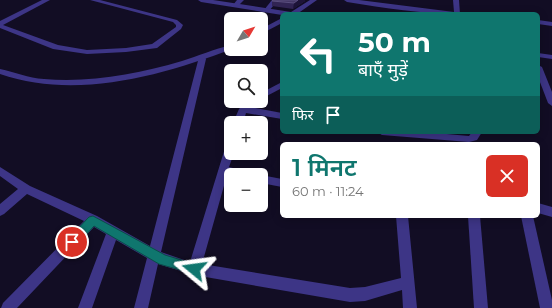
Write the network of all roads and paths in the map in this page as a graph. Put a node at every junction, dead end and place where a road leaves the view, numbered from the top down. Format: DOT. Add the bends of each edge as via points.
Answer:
graph roads {
  1 [pos="47,0"];
  2 [pos="93,0"];
  3 [pos="201,0"];
  4 [pos="274,0"];
  5 [pos="314,0"];
  6 [pos="347,0"];
  7 [pos="390,0"];
  8 [pos="456,0"];
  9 [pos="238,3"];
  10 [pos="267,10"];
  11 [pos="391,11"];
  12 [pos="280,12"];
  13 [pos="295,12"];
  14 [pos="413,12"];
  15 [pos="456,12"];
  16 [pos="280,21"];
  17 [pos="540,22"];
  18 [pos="1,23"];
  19 [pos="552,24"];
  20 [pos="268,28"];
  21 [pos="224,50"];
  22 [pos="540,55"];
  23 [pos="552,57"];
  24 [pos="202,59"];
  25 [pos="0,70"];
  26 [pos="540,72"];
  27 [pos="280,86"];
  28 [pos="268,92"];
  29 [pos="552,103"];
  30 [pos="243,109"];
  31 [pos="240,116"];
  32 [pos="280,116"];
  33 [pos="390,134"];
  34 [pos="476,134"];
  35 [pos="401,137"];
  36 [pos="226,160"];
  37 [pos="223,170"];
  38 [pos="0,171"];
  39 [pos="268,180"];
  40 [pos="280,183"];
  41 [pos="26,189"];
  42 [pos="540,209"];
  43 [pos="0,211"];
  44 [pos="552,212"];
  45 [pos="402,218"];
  46 [pos="474,218"];
  47 [pos="527,218"];
  48 [pos="93,220"];
  49 [pos="113,232"];
  50 [pos="153,255"];
  51 [pos="194,269"];
  52 [pos="408,282"];
  53 [pos="8,308"];
  54 [pos="84,308"];
  55 [pos="141,308"];
  56 [pos="410,308"];
  57 [pos="481,308"];
  58 [pos="547,308"];
  1 -- 18 [label="street"];
  2 -- 18 [label="street" via="175,21 180,25 154,46 87,52 56,47"];
  3 -- 9 [label="street"];
  4 -- 10 [label="street"];
  5 -- 13 [label="street"];
  6 -- 11 [label="street"];
  7 -- 11 [label="street"];
  8 -- 15 [label="street"];
  9 -- 10 [label="street"];
  10 -- 12 [label="street"];
  11 -- 14 [label="street"];
  16 -- 20 [label="street"];
  17 -- 19 [label="street"];
  21 -- 24 [label="street"];
  22 -- 23 [label="street"];
  24 -- 25 [label="street" via="137,74 84,81 35,81"];
  24 -- 50 [label="street"];
  26 -- 29 [label="street"];
  27 -- 28 [label="street"];
  30 -- 31 [label="street"];
  30 -- 32 [label="street"];
  33 -- 35 [label="street"];
  34 -- 35 [label="street" via="474,138 469,139"];
  36 -- 37 [label="street"];
  37 -- 51 [label="street"];
  38 -- 41 [label="street"];
  39 -- 40 [label="street"];
  41 -- 43 [label="street"];
  41 -- 48 [label="street"];
  42 -- 44 [label="street"];
  45 -- 52 [label="street"];
  46 -- 57 [label="street"];
  47 -- 58 [label="street"];
  48 -- 49 [label="street"];
  48 -- 53 [label="street"];
  49 -- 50 [label="street"];
  49 -- 54 [label="street"];
  50 -- 51 [label="street"];
  50 -- 55 [label="street"];
  51 -- 52 [label="street" via="350,295 365,294"];
  52 -- 56 [label="street"];
}
